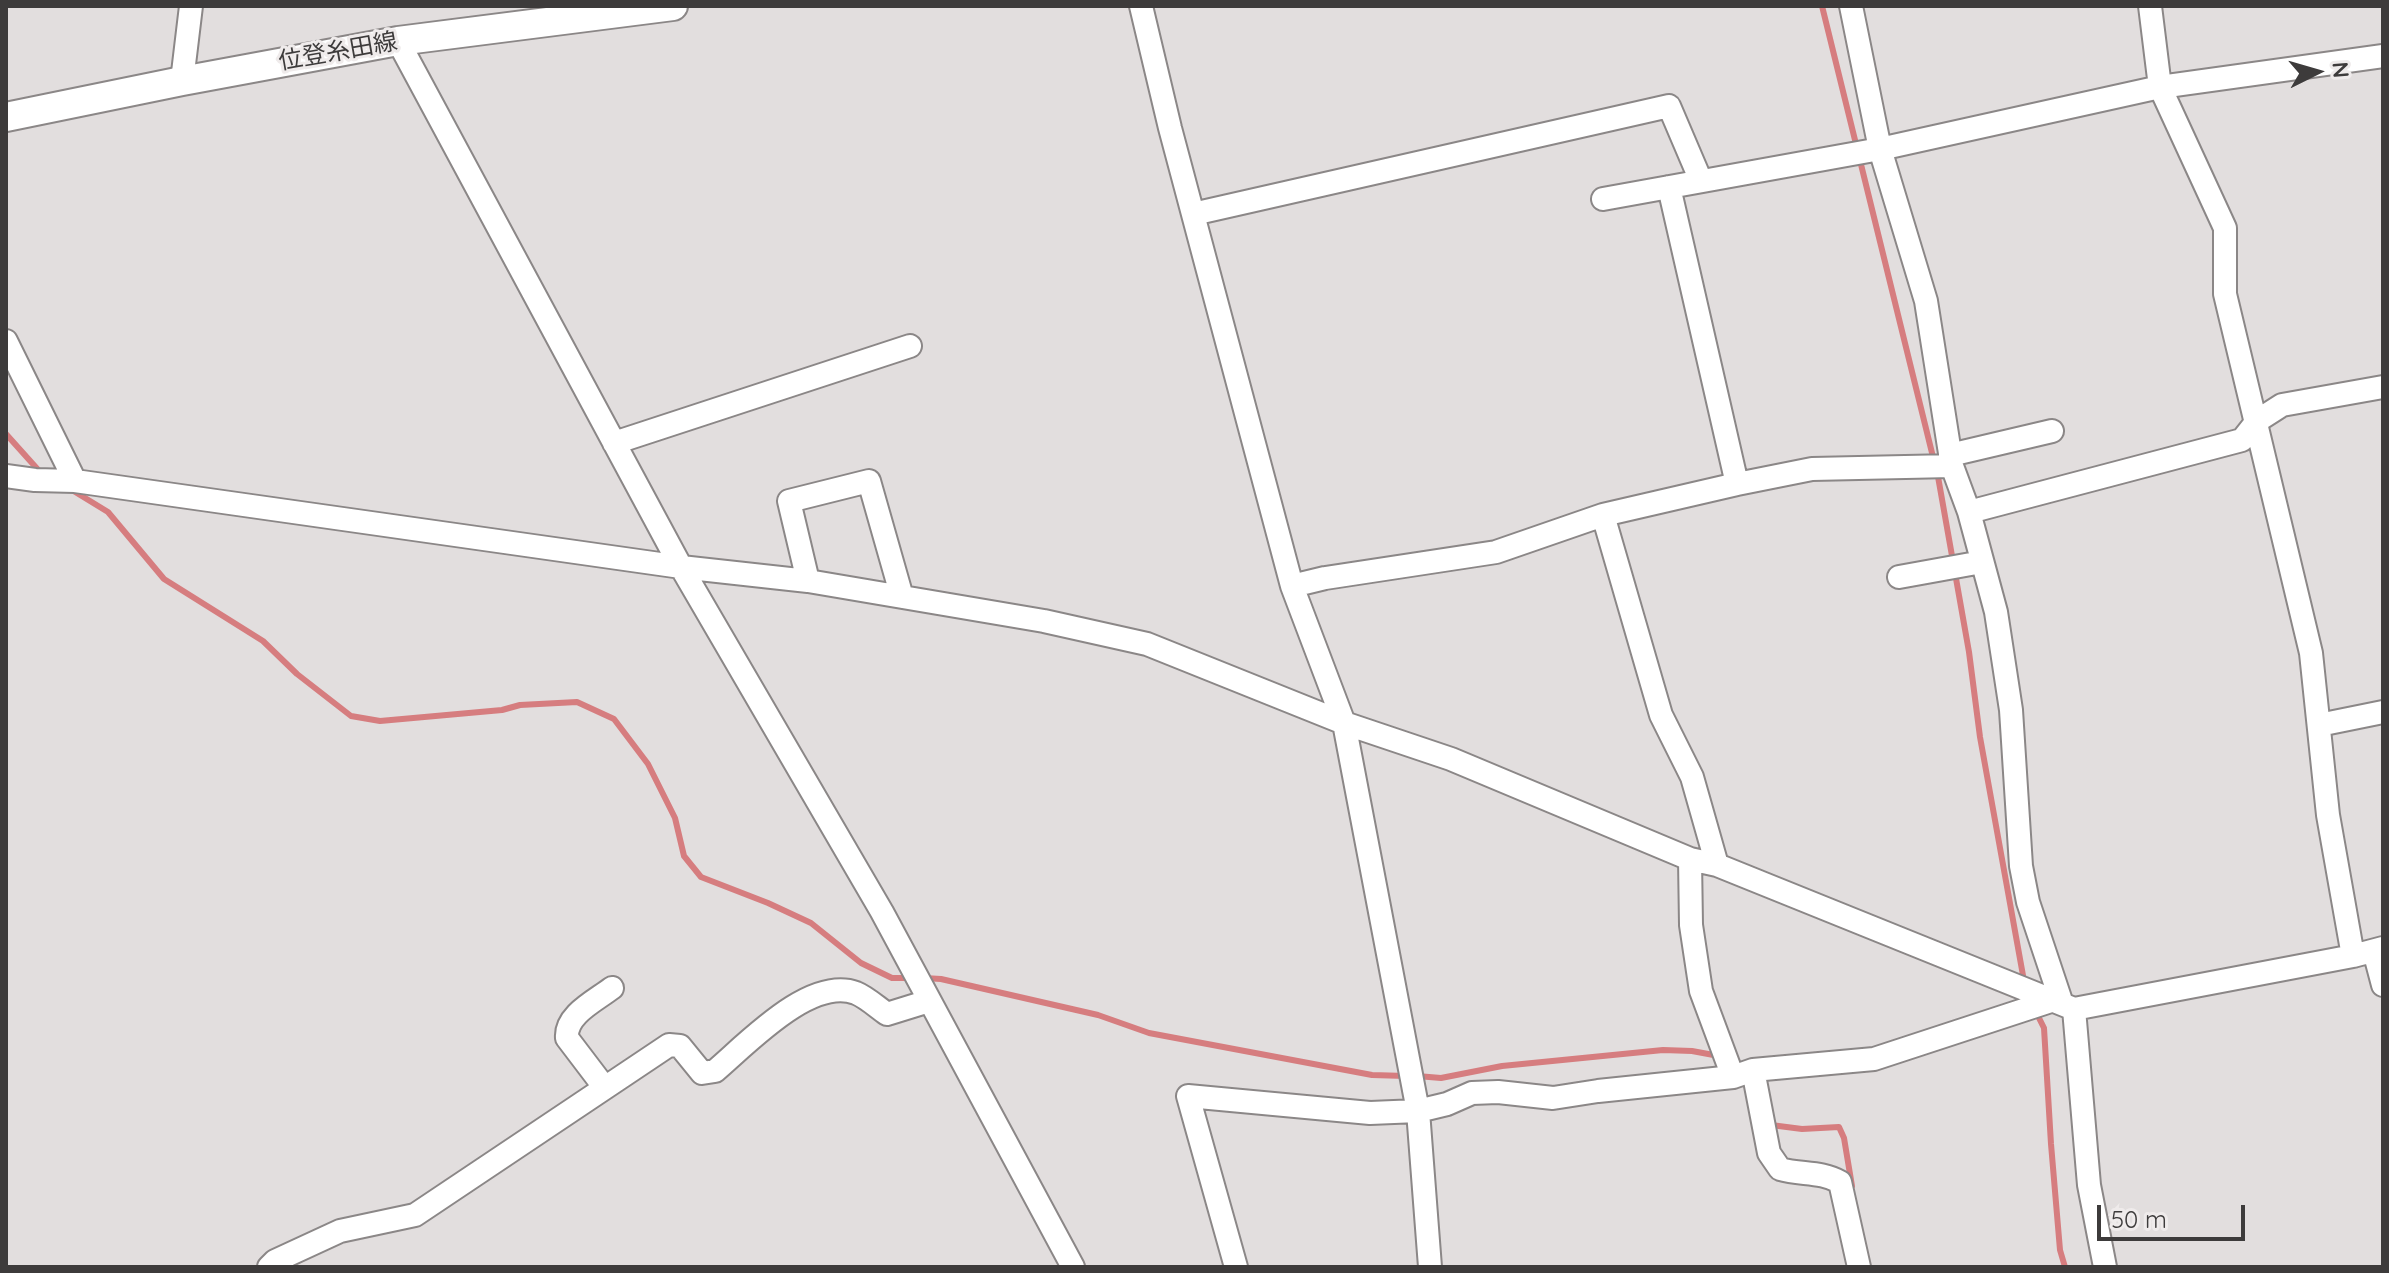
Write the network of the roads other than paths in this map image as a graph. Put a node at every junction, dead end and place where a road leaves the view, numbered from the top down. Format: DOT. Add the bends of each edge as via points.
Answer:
graph roads {
  1 [pos="191,6"];
  2 [pos="673,6"];
  3 [pos="1141,6"];
  4 [pos="1851,6"];
  5 [pos="2150,6"];
  6 [pos="398,41"];
  7 [pos="2383,56"];
  8 [pos="182,81"];
  9 [pos="2160,87"];
  10 [pos="6,117"];
  11 [pos="1880,149"];
  12 [pos="1701,181"];
  13 [pos="1669,187"];
  14 [pos="1603,199"];
  15 [pos="1193,214"];
  16 [pos="6,341"];
  17 [pos="910,346"];
  18 [pos="2383,387"];
  19 [pos="2257,421"];
  20 [pos="2052,431"];
  21 [pos="614,443"];
  22 [pos="1951,460"];
  23 [pos="6,476"];
  24 [pos="75,481"];
  25 [pos="1737,484"];
  26 [pos="1969,512"];
  27 [pos="1603,515"];
  28 [pos="1982,562"];
  29 [pos="681,567"];
  30 [pos="1899,577"];
  31 [pos="808,581"];
  32 [pos="1292,586"];
  33 [pos="902,597"];
  34 [pos="2383,712"];
  35 [pos="1344,723"];
  36 [pos="2319,725"];
  37 [pos="1690,859"];
  38 [pos="1717,865"];
  39 [pos="2370,952"];
  40 [pos="2383,985"];
  41 [pos="612,988"];
  42 [pos="929,1001"];
  43 [pos="2064,1004"];
  44 [pos="1743,1074"];
  45 [pos="605,1088"];
  46 [pos="1418,1111"];
  47 [pos="269,1267"];
  48 [pos="1073,1267"];
  49 [pos="1236,1267"];
  50 [pos="1430,1267"];
  51 [pos="1859,1267"];
  52 [pos="2105,1267"];
  1 -- 8 [label="street"];
  2 -- 6 [label="main road, 位登糸田線"];
  3 -- 15 [label="street"];
  4 -- 11 [label="street"];
  5 -- 9 [label="street"];
  6 -- 8 [label="main road, 位登糸田線"];
  6 -- 21 [label="street"];
  7 -- 9 [label="street"];
  8 -- 10 [label="main road, 位登糸田線"];
  9 -- 11 [label="street"];
  9 -- 19 [label="street" via="2225,228 2225,294"];
  11 -- 12 [label="street"];
  11 -- 22 [label="street" via="1926,301"];
  12 -- 13 [label="street"];
  12 -- 15 [label="street" via="1669,106"];
  13 -- 14 [label="street"];
  13 -- 25 [label="street"];
  15 -- 32 [label="street"];
  16 -- 24 [label="street"];
  17 -- 21 [label="street"];
  18 -- 19 [label="street" via="2282,405"];
  19 -- 26 [label="street" via="2242,440"];
  19 -- 36 [label="street" via="2311,653"];
  20 -- 22 [label="street"];
  21 -- 29 [label="street"];
  22 -- 25 [label="street" via="1812,469"];
  22 -- 26 [label="street"];
  23 -- 24 [label="street"];
  24 -- 29 [label="street"];
  25 -- 27 [label="street"];
  26 -- 28 [label="street"];
  27 -- 32 [label="street" via="1496,552"];
  27 -- 38 [label="street" via="1661,715 1692,777"];
  28 -- 30 [label="street"];
  28 -- 43 [label="street" via="1996,612 2011,710 2021,866 2028,902"];
  29 -- 31 [label="street"];
  29 -- 42 [label="street"];
  31 -- 33 [label="street"];
  31 -- 33 [label="street" via="789,501 869,481"];
  32 -- 35 [label="street"];
  33 -- 35 [label="street" via="1147,644"];
  34 -- 36 [label="street"];
  35 -- 37 [label="street" via="1451,759"];
  35 -- 46 [label="street"];
  36 -- 39 [label="street" via="2328,815"];
  37 -- 38 [label="street"];
  37 -- 44 [label="street" via="1691,925 1701,991"];
  38 -- 43 [label="street"];
  39 -- 40 [label="street"];
  39 -- 43 [label="street"];
  41 -- 45 [label="street" via="566,1028 567,1038"];
  42 -- 45 [label="street" via="887,1014 855,993 829,992 796,1003 715,1071 702,1073 680,1046 669,1045"];
  42 -- 48 [label="street"];
  43 -- 44 [label="street" via="1874,1059"];
  43 -- 52 [label="street"];
  44 -- 46 [label="street" via="1553,1098 1472,1093"];
  44 -- 51 [label="street" via="1769,1153 1780,1169 1826,1173 1840,1182"];
  45 -- 47 [label="street" via="415,1215 340,1231"];
  46 -- 49 [label="street" via="1370,1113 1188,1096"];
  46 -- 50 [label="street"];
}
